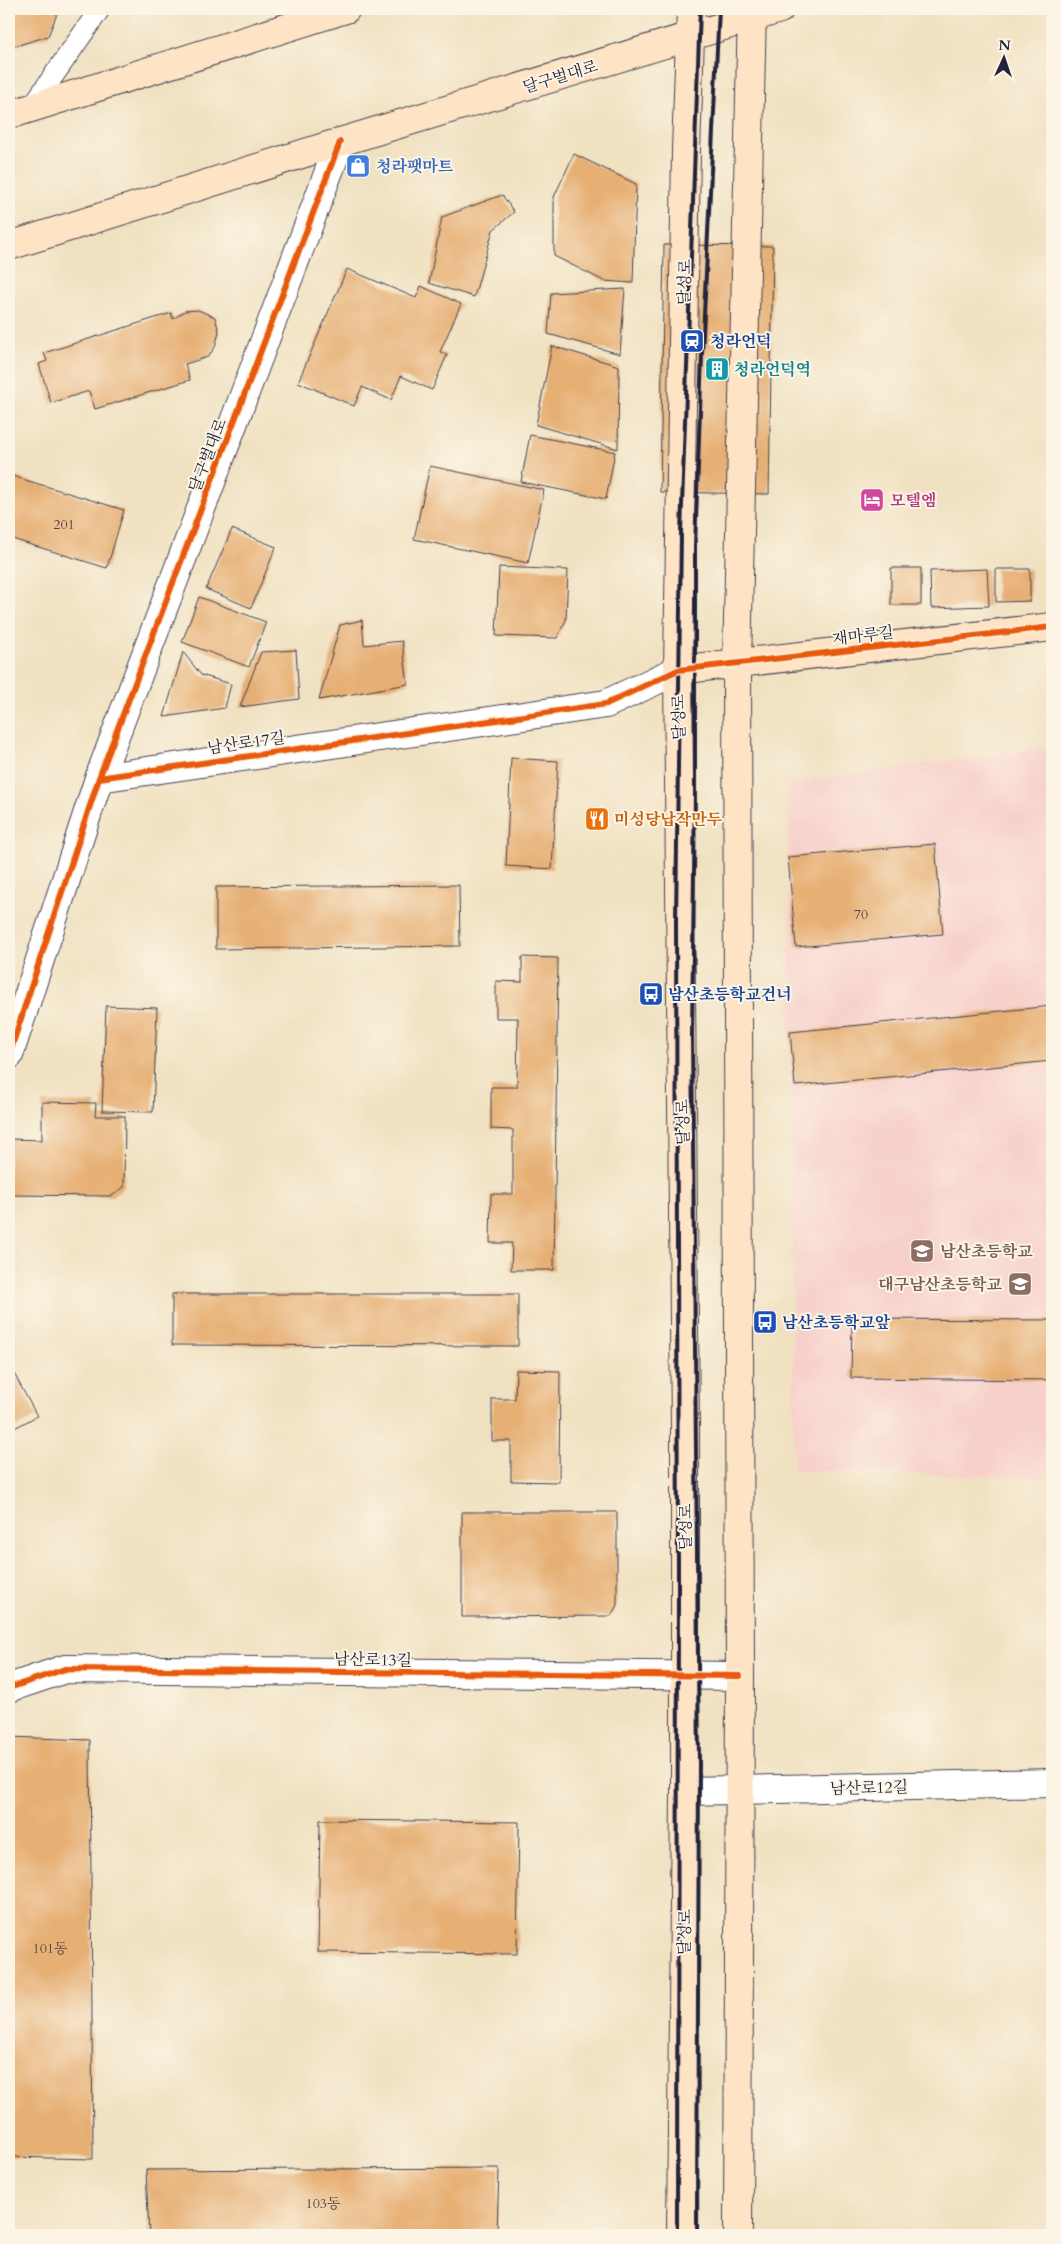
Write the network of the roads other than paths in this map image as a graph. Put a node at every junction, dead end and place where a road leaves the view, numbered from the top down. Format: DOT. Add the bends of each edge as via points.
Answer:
graph roads {
  1 [pos="100,9"];
  2 [pos="346,9"];
  3 [pos="691,9"];
  4 [pos="780,9"];
  5 [pos="751,13"];
  6 [pos="691,36"];
  7 [pos="20,112"];
  8 [pos="340,142"];
  9 [pos="9,246"];
  10 [pos="1052,627"];
  11 [pos="737,663"];
  12 [pos="678,670"];
  13 [pos="99,778"];
  14 [pos="9,1055"];
  15 [pos="685,1676"];
  16 [pos="740,1676"];
  17 [pos="9,1688"];
  18 [pos="1052,1783"];
  19 [pos="739,1790"];
  20 [pos="685,1791"];
  21 [pos="681,2235"];
  22 [pos="738,2235"];
  1 -- 7 [label="lane"];
  2 -- 7 [label="main road"];
  3 -- 6 [label="main road, 달성로"];
  4 -- 5 [label="main road, 달구벌대로"];
  5 -- 6 [label="main road, 달구벌대로"];
  5 -- 11 [label="main road"];
  6 -- 8 [label="main road, 달구벌대로"];
  6 -- 12 [label="main road, 달성로"];
  8 -- 9 [label="main road, 달구벌대로"];
  8 -- 13 [label="street, 달구벌대로"];
  10 -- 11 [label="main road, 재마루길"];
  11 -- 12 [label="main road, 재마루길"];
  11 -- 16 [label="main road"];
  12 -- 13 [label="street, 남산로17길" via="606,704"];
  12 -- 15 [label="main road, 달성로"];
  13 -- 14 [label="street"];
  15 -- 16 [label="street, 남산로13길"];
  15 -- 17 [label="street, 남산로13길" via="65,1669"];
  15 -- 20 [label="main road, 달성로"];
  16 -- 19 [label="main road"];
  18 -- 19 [label="street, 남산로12길"];
  19 -- 20 [label="street, 남산로12길"];
  19 -- 22 [label="main road"];
  20 -- 21 [label="main road, 달성로"];
}
